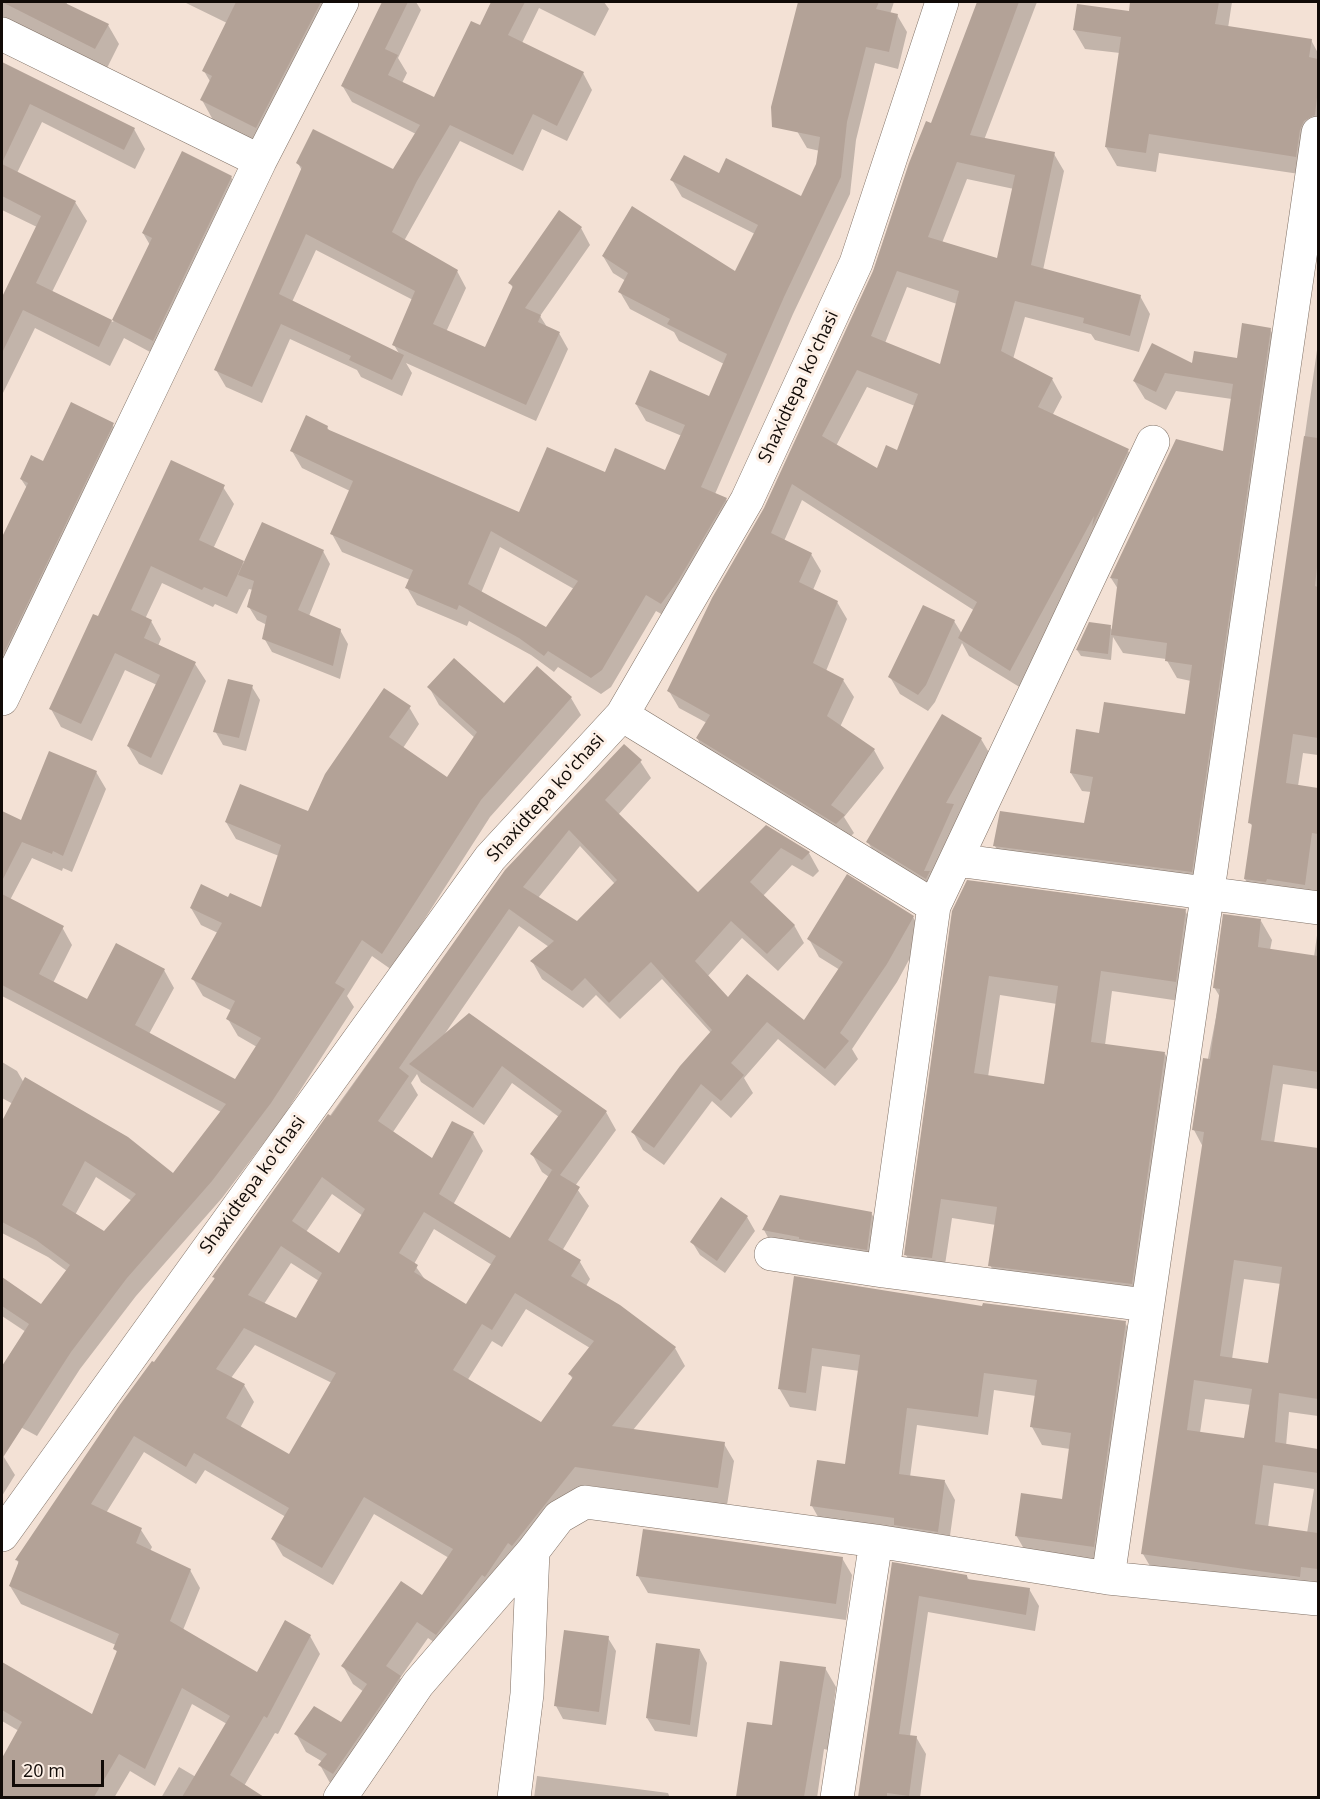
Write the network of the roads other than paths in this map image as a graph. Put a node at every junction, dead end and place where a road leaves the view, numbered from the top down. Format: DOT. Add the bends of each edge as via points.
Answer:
graph roads {
  1 [pos="342,2"];
  2 [pos="942,2"];
  3 [pos="2,33"];
  4 [pos="1318,133"];
  5 [pos="260,161"];
  6 [pos="1153,442"];
  7 [pos="2,699"];
  8 [pos="622,715"];
  9 [pos="956,860"];
  10 [pos="1206,891"];
  11 [pos="934,906"];
  12 [pos="1318,908"];
  13 [pos="771,1254"];
  14 [pos="883,1271"];
  15 [pos="1146,1305"];
  16 [pos="5,1523"];
  17 [pos="876,1540"];
  18 [pos="533,1551"];
  19 [pos="1107,1578"];
  20 [pos="1318,1599"];
  21 [pos="340,1797"];
  22 [pos="514,1797"];
  23 [pos="837,1797"];
  1 -- 5 [label="street"];
  2 -- 8 [label="street, Shaxidtepa ko'chasi" via="856,263 747,500"];
  3 -- 5 [label="street"];
  4 -- 10 [label="street"];
  5 -- 7 [label="street"];
  6 -- 9 [label="street"];
  8 -- 11 [label="street"];
  8 -- 16 [label="street, Shaxidtepa ko'chasi" via="490,858"];
  9 -- 10 [label="street"];
  9 -- 11 [label="street"];
  10 -- 12 [label="street"];
  10 -- 15 [label="street"];
  11 -- 14 [label="street"];
  13 -- 14 [label="street"];
  14 -- 15 [label="street"];
  15 -- 19 [label="street"];
  17 -- 18 [label="street" via="585,1502 559,1516"];
  17 -- 19 [label="street"];
  17 -- 23 [label="street"];
  18 -- 21 [label="street" via="418,1684"];
  18 -- 22 [label="street" via="527,1694"];
  19 -- 20 [label="street"];
}
